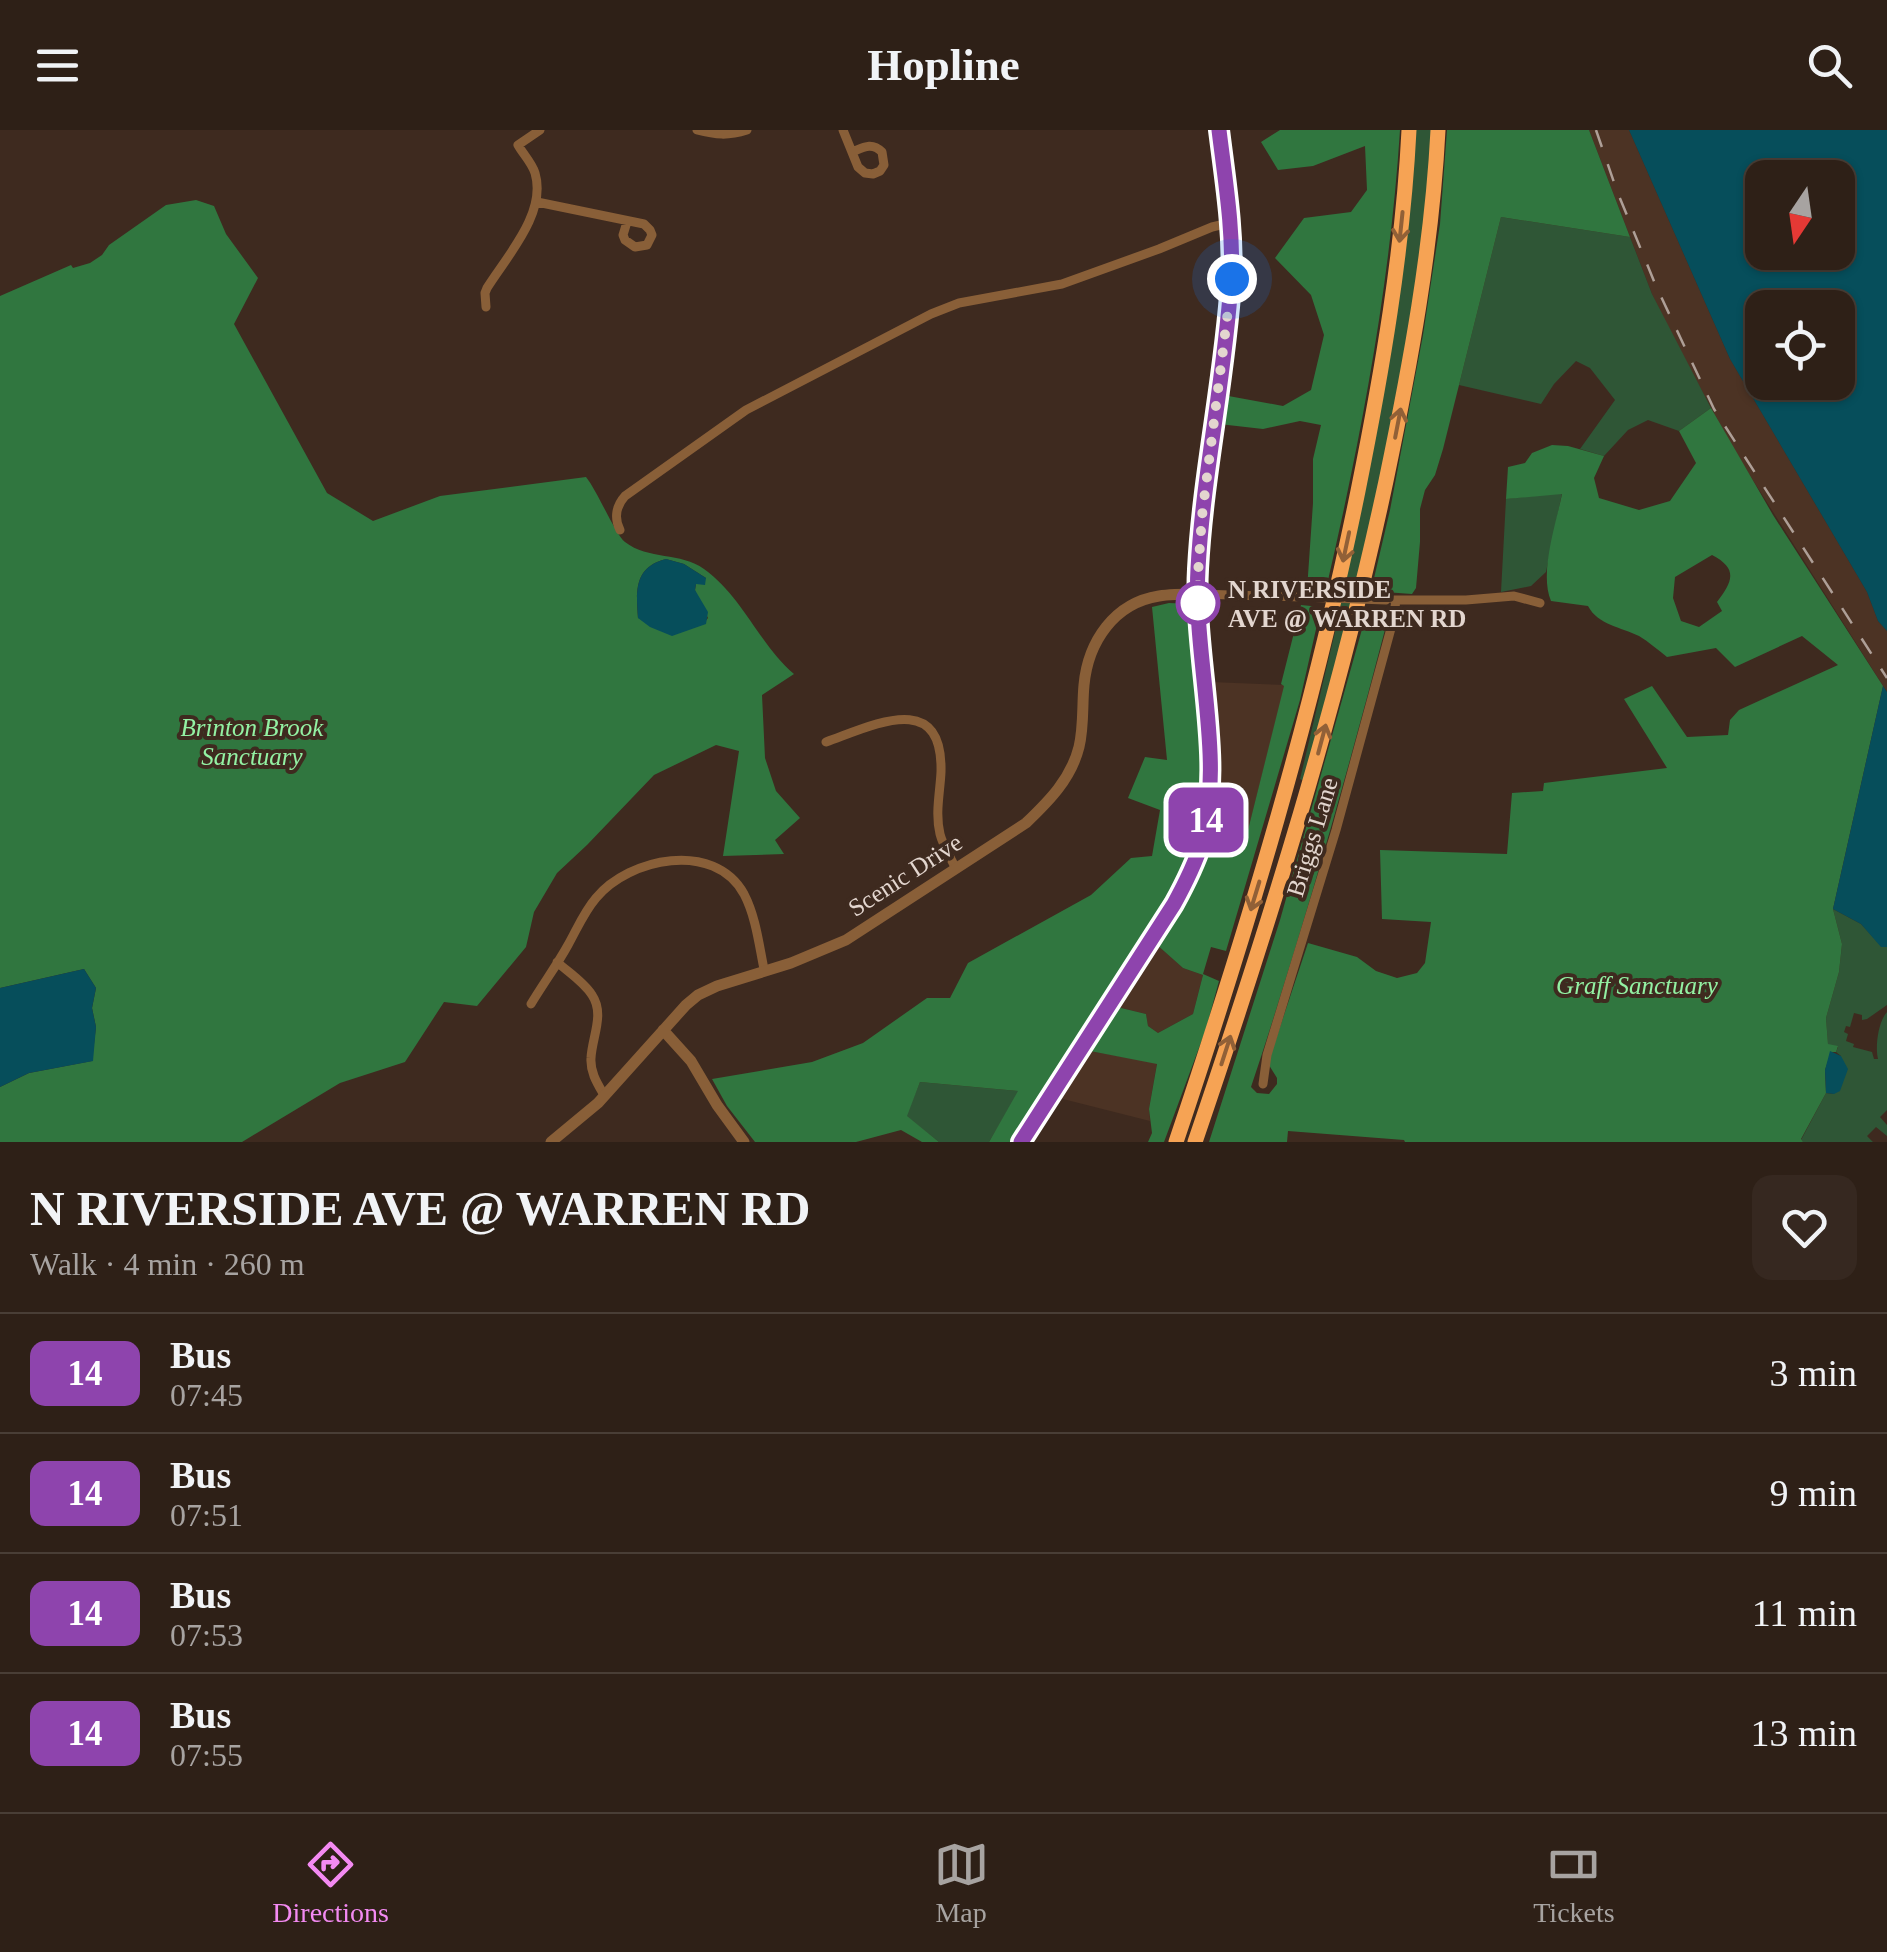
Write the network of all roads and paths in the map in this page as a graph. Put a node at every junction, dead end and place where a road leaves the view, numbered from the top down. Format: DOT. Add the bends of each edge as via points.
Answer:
graph roads {
  1 [pos="540,130"];
  2 [pos="698,130"];
  3 [pos="746,130"];
  4 [pos="843,130"];
  5 [pos="1219,130"];
  6 [pos="1409,130"];
  7 [pos="1438,130"];
  8 [pos="852,152"];
  9 [pos="537,202"];
  10 [pos="627,222"];
  11 [pos="1229,223"];
  12 [pos="486,307"];
  13 [pos="620,530"];
  14 [pos="1198,594"];
  15 [pos="1391,600"];
  16 [pos="1540,602"];
  17 [pos="826,742"];
  18 [pos="956,869"];
  19 [pos="556,962"];
  20 [pos="764,970"];
  21 [pos="531,1004"];
  22 [pos="663,1030"];
  23 [pos="1263,1084"];
  24 [pos="604,1095"];
  25 [pos="551,1142"];
  26 [pos="744,1142"];
  27 [pos="1021,1142"];
  28 [pos="1176,1142"];
  29 [pos="1196,1142"];
  1 -- 9 [label="street" via="518,146 534,171"];
  2 -- 3 [label="street"];
  4 -- 8 [label="street"];
  5 -- 11 [label="main road"];
  6 -- 28 [label="highway, one-way" via="1387,334 1323,649 1280,813"];
  29 -- 7 [label="highway, one-way" via="1298,823 1366,570 1415,330"];
  9 -- 10 [label="street"];
  9 -- 12 [label="street" via="487,288"];
  11 -- 13 [label="street" via="1062,284 932,314 746,410 625,496 616,516"];
  11 -- 14 [label="main road" via="1232,279"];
  14 -- 15 [label="street, bridge"];
  14 -- 18 [label="street, Scenic Drive" via="1156,596 1126,608 1094,641 1078,750 1066,780 1026,823"];
  14 -- 27 [label="main road" via="1210,775 1200,847 1174,904"];
  15 -- 16 [label="street" via="1514,596"];
  15 -- 23 [label="street, Briggs Lane" via="1393,621 1358,754"];
  17 -- 18 [label="street" via="886,721 910,718 928,725 940,744 940,836"];
  18 -- 20 [label="street, Scenic Drive" via="846,940"];
  19 -- 20 [label="street" via="614,880 652,864 689,860 720,871 743,892"];
  19 -- 21 [label="street"];
  19 -- 24 [label="street" via="597,1004 591,1070"];
  20 -- 22 [label="street, Scenic Drive" via="698,995"];
  22 -- 24 [label="street, Scenic Drive"];
  22 -- 26 [label="street"];
  24 -- 25 [label="street, Scenic Drive"];
}
